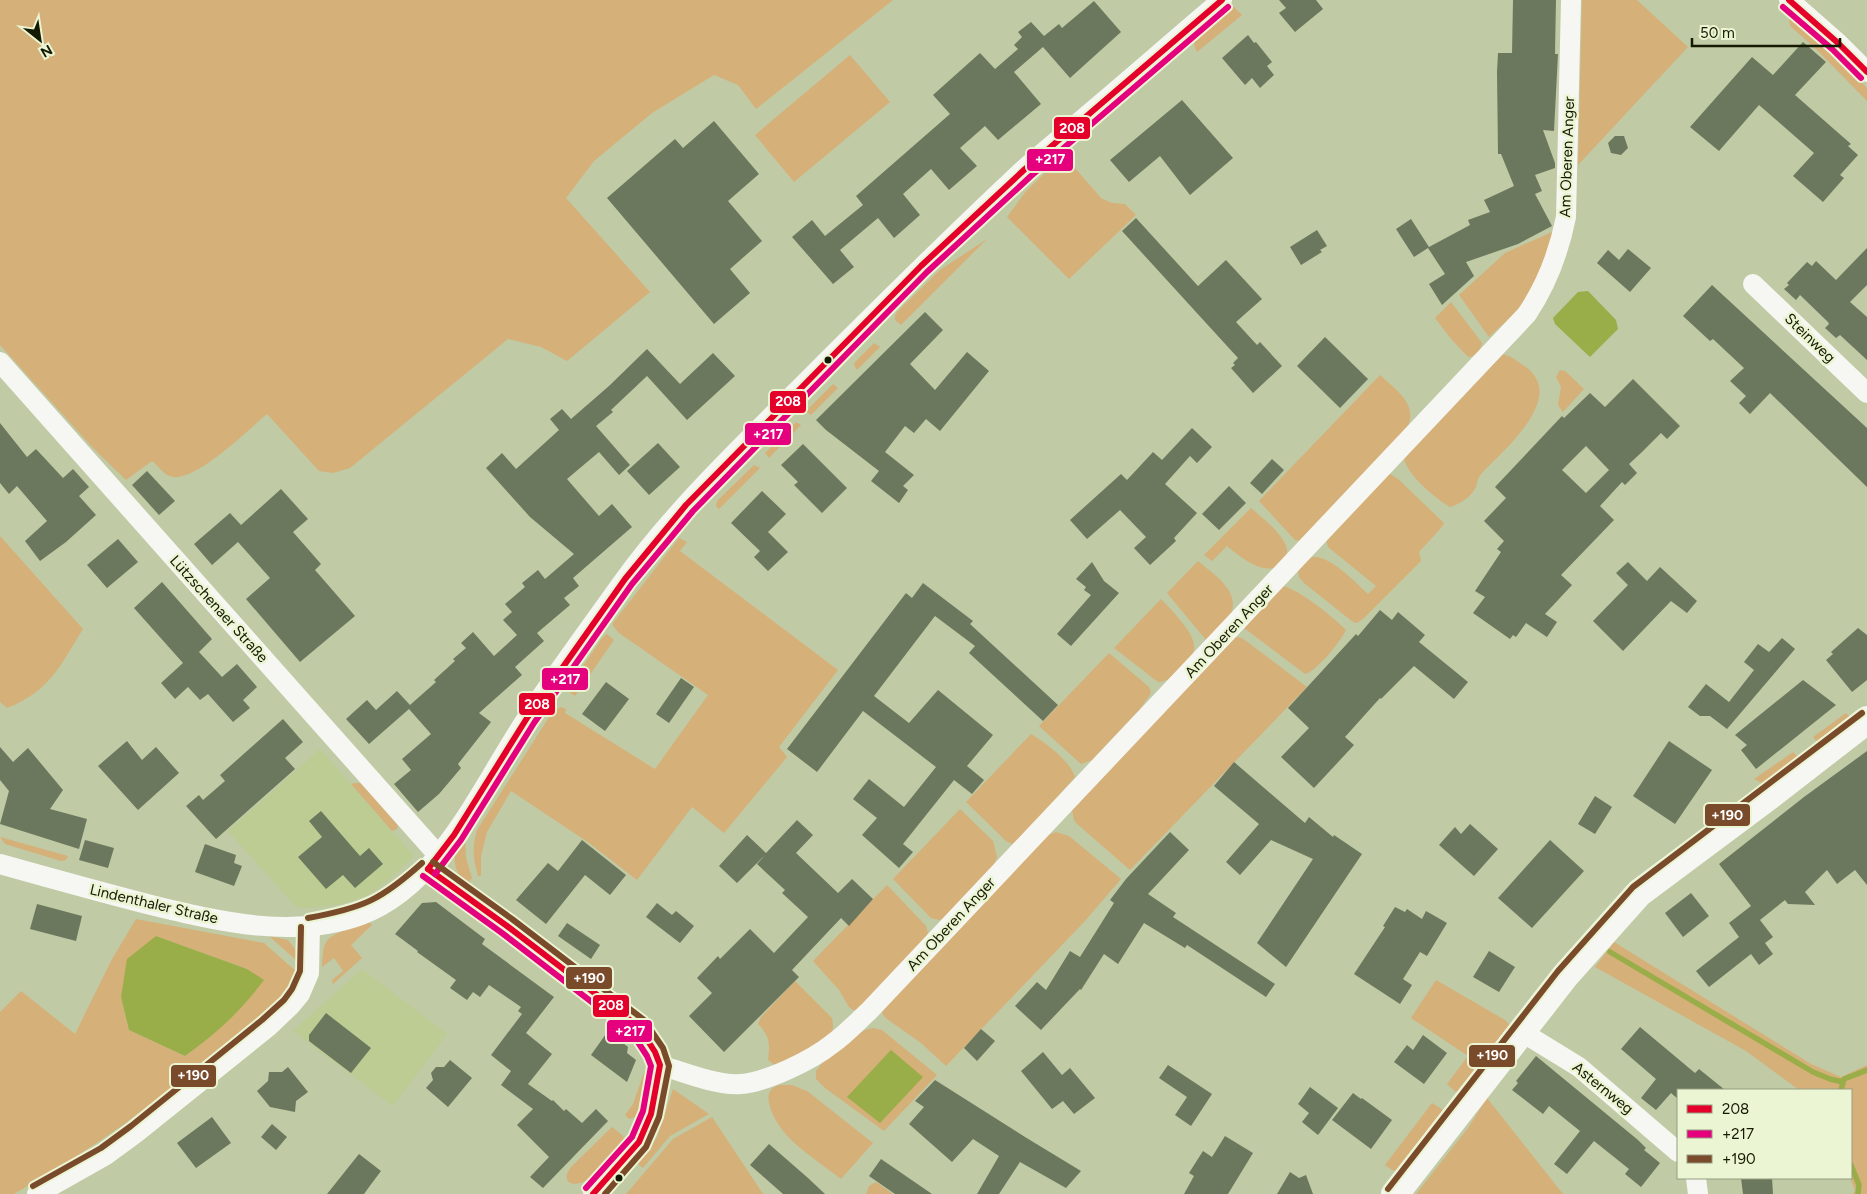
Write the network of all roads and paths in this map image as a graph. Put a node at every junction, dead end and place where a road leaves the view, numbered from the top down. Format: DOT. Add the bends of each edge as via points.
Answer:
graph roads {
  1 [pos="1222,0"];
  2 [pos="1571,0"];
  3 [pos="1789,0"];
  4 [pos="1867,72"];
  5 [pos="1753,284"];
  6 [pos="0,362"];
  7 [pos="1867,393"];
  8 [pos="1867,720"];
  9 [pos="433,862"];
  10 [pos="0,864"];
  11 [pos="310,927"];
  12 [pos="1522,1032"];
  13 [pos="660,1065"];
  14 [pos="1677,1151"];
  15 [pos="1696,1179"];
  16 [pos="38,1194"];
  17 [pos="593,1194"];
  18 [pos="1396,1194"];
  19 [pos="1698,1194"];
  1 -- 9 [label="street, Lindenthaler Straße" via="1025,169 916,272 686,505 620,586 527,718 454,835"];
  2 -- 13 [label="street, Am Oberen Anger" via="1566,216 1551,270 1527,314 869,1011 832,1044 790,1068 742,1084"];
  3 -- 4 [label="street"];
  5 -- 7 [label="street, Steinweg"];
  6 -- 9 [label="street, Lützschenaer Straße"];
  8 -- 12 [label="main road" via="1639,893 1565,976"];
  9 -- 11 [label="street, Lindenthaler Straße" via="405,890 385,904 361,915"];
  9 -- 13 [label="street, Lützschenaer Straße" via="507,926 638,1027"];
  10 -- 11 [label="street, Lindenthaler Straße" via="189,914 265,927"];
  11 -- 16 [label="street" via="309,973 300,994 290,1006 136,1133 106,1155"];
  12 -- 14 [label="street, Asternweg" via="1578,1067"];
  12 -- 18 [label="main road"];
  13 -- 17 [label="street" via="651,1114 639,1142"];
  15 -- 19 [label="street"];
}
